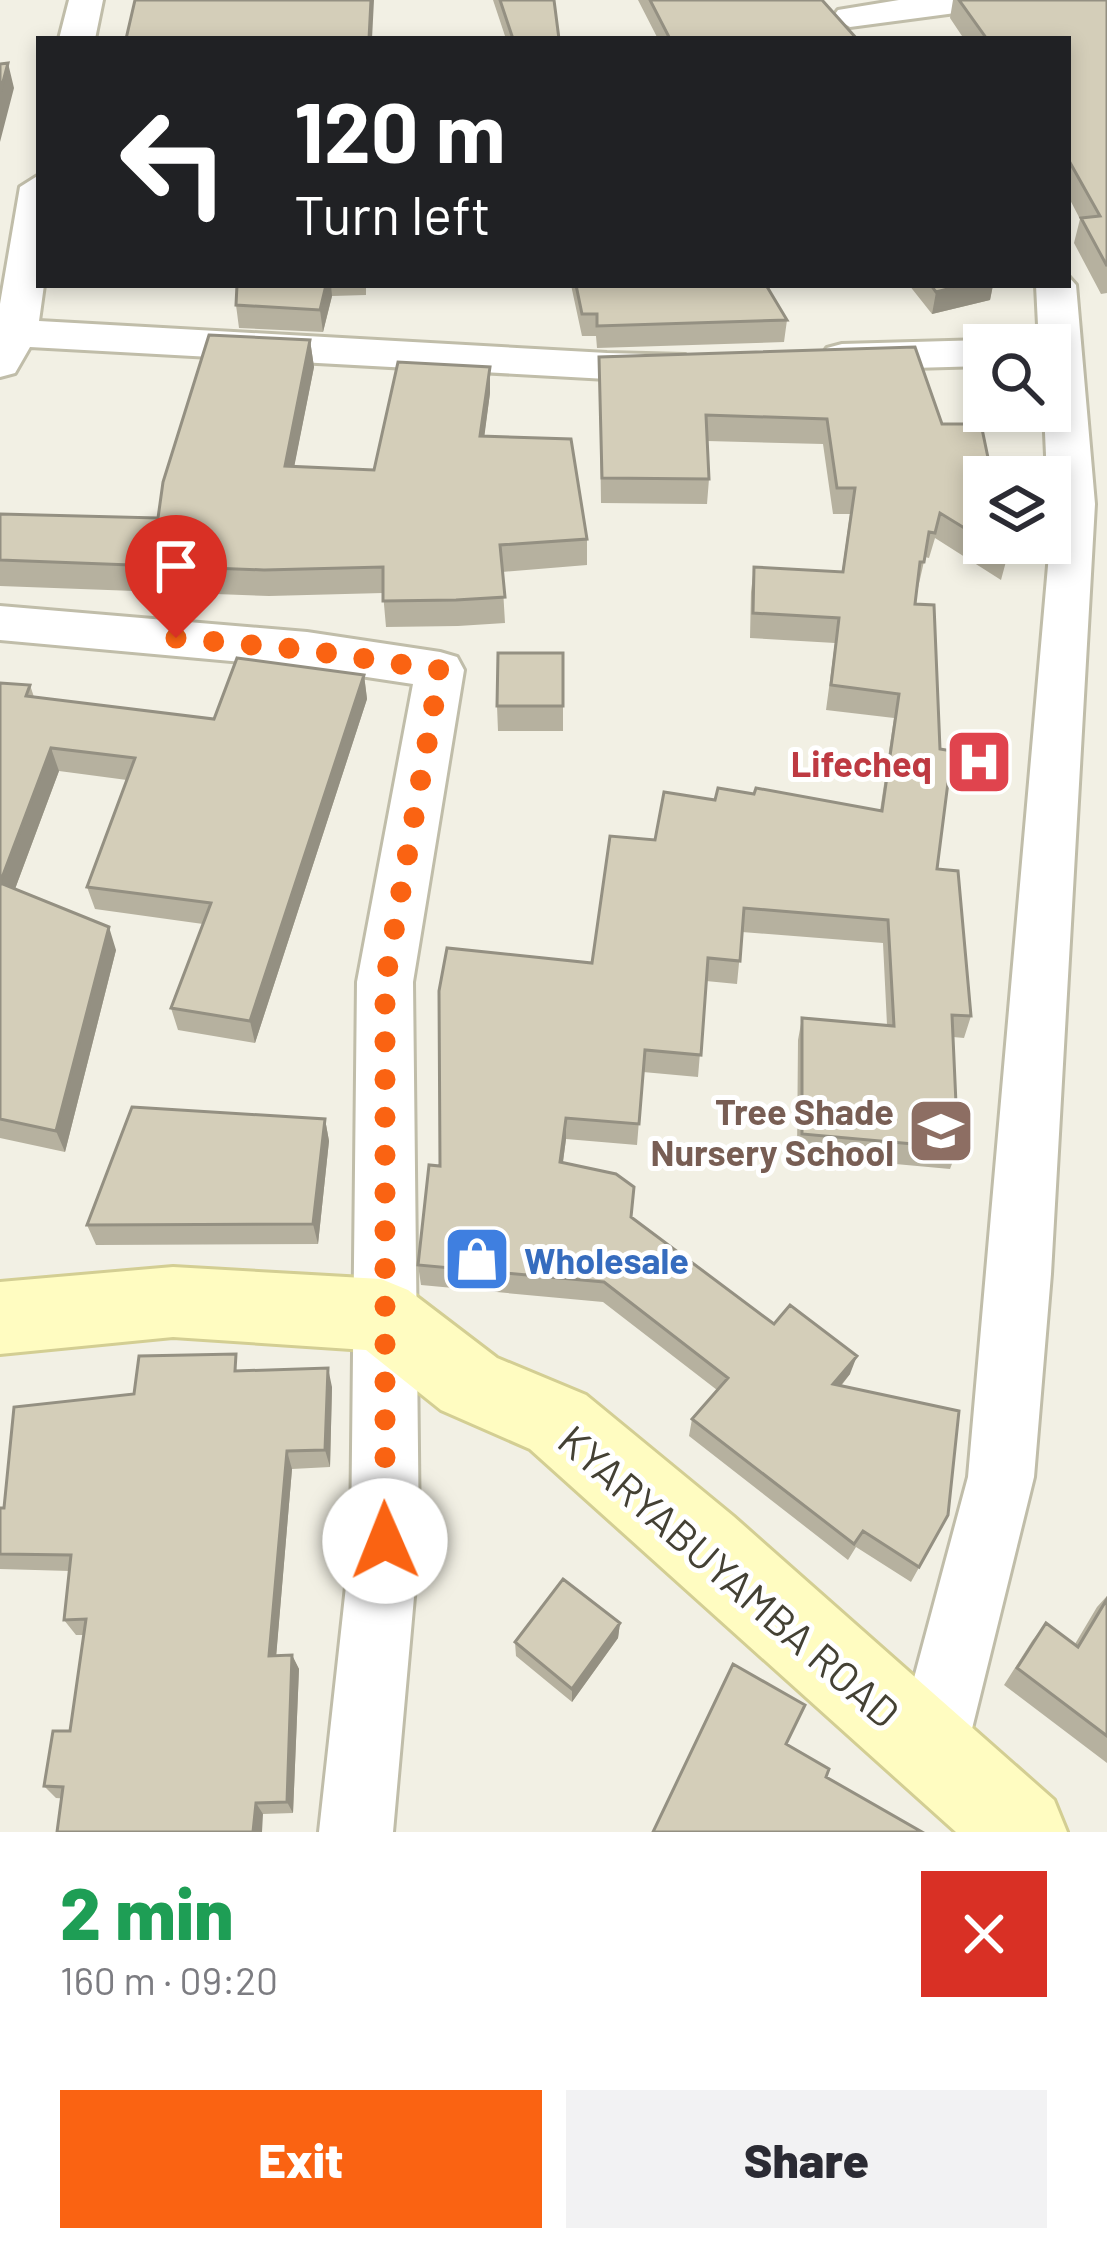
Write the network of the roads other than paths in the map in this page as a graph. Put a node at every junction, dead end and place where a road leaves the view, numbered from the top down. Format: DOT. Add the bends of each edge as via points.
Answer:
graph roads {
  1 [pos="86,0"];
  2 [pos="978,0"];
  3 [pos="853,19"];
  4 [pos="77,36"];
  5 [pos="36,203"];
  6 [pos="1056,288"];
  7 [pos="1056,324"];
  8 [pos="8,349"];
  9 [pos="963,353"];
  10 [pos="795,359"];
  11 [pos="701,362"];
  12 [pos="1065,432"];
  13 [pos="0,623"];
  14 [pos="381,1315"];
  15 [pos="0,1318"];
  16 [pos="931,1749"];
  17 [pos="356,1832"];
  18 [pos="1022,1832"];
  1 -- 4 [label="street"];
  2 -- 3 [label="street"];
  5 -- 8 [label="street"];
  6 -- 7 [label="street"];
  8 -- 11 [label="street"];
  9 -- 10 [label="street"];
  12 -- 16 [label="street" via="1072,504 1001,1477"];
  13 -- 14 [label="street" via="440,670 385,982"];
  14 -- 15 [label="street" via="173,1302"];
  14 -- 16 [label="street, KYARYABUYAMBA ROAD" via="469,1384 558,1422"];
  14 -- 17 [label="street" via="385,1541"];
  16 -- 18 [label="street, KYARYABUYAMBA ROAD"];
}
